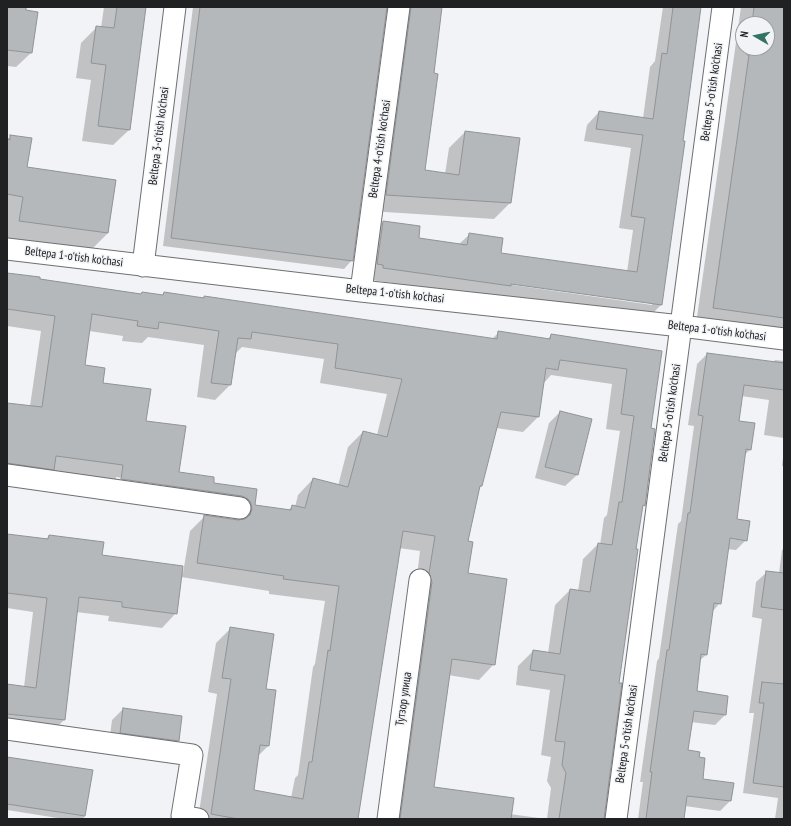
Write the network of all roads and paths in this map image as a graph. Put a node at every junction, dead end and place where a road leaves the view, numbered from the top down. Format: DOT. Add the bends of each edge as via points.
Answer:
graph roads {
  1 [pos="175,7"];
  2 [pos="399,7"];
  3 [pos="724,7"];
  4 [pos="7,249"];
  5 [pos="143,266"];
  6 [pos="360,290"];
  7 [pos="681,326"];
  8 [pos="784,339"];
  9 [pos="7,475"];
  10 [pos="240,508"];
  11 [pos="420,580"];
  12 [pos="7,729"];
  13 [pos="198,819"];
  14 [pos="388,819"];
  15 [pos="616,819"];
  1 -- 5 [label="street, Beltepa 3-o'tish ko'chasi"];
  2 -- 6 [label="street, Beltepa 4-o'tish ko'chasi"];
  3 -- 7 [label="street, Beltepa 5-o'tish ko'chasi"];
  4 -- 5 [label="street, Beltepa 1-o'tish ko'chasi"];
  5 -- 6 [label="street, Beltepa 1-o'tish ko'chasi"];
  6 -- 7 [label="street, Beltepa 1-o'tish ko'chasi"];
  7 -- 8 [label="street, Beltepa 1-o'tish ko'chasi"];
  7 -- 15 [label="street, Beltepa 5-o'tish ko'chasi"];
  9 -- 10 [label="street"];
  11 -- 14 [label="street, Тутзор улица"];
  12 -- 13 [label="street" via="192,754 182,816"];
}
